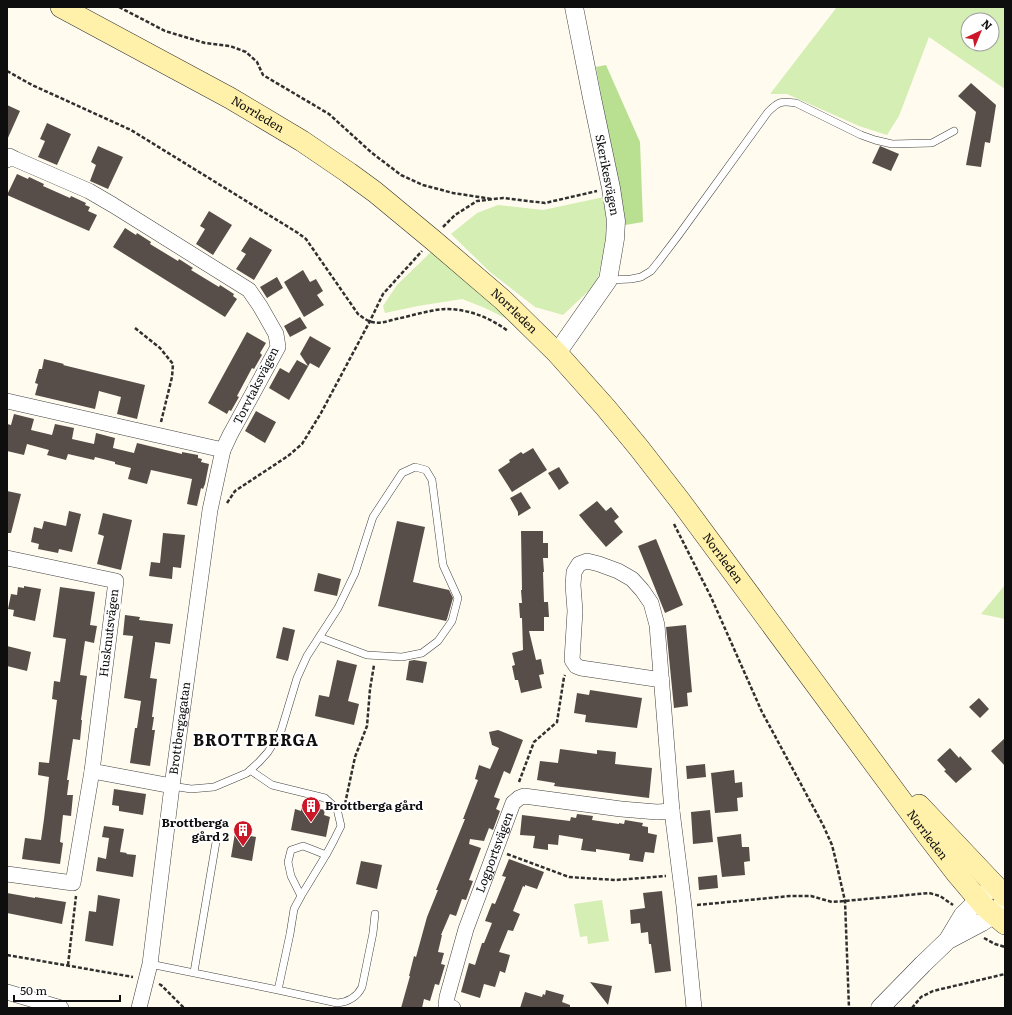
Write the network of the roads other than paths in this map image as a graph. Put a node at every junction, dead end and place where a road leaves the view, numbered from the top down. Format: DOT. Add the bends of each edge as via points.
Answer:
graph roads {
  1 [pos="61,7"];
  2 [pos="574,7"];
  3 [pos="954,131"];
  4 [pos="7,160"];
  5 [pos="608,280"];
  6 [pos="557,353"];
  7 [pos="7,400"];
  8 [pos="223,450"];
  9 [pos="7,558"];
  10 [pos="319,637"];
  11 [pos="662,680"];
  12 [pos="250,770"];
  13 [pos="92,771"];
  14 [pos="172,786"];
  15 [pos="672,811"];
  16 [pos="217,836"];
  17 [pos="326,856"];
  18 [pos="7,874"];
  19 [pos="301,896"];
  20 [pos="998,900"];
  21 [pos="375,914"];
  22 [pos="157,965"];
  23 [pos="194,972"];
  24 [pos="278,990"];
  25 [pos="7,992"];
  26 [pos="61,1008"];
  27 [pos="139,1008"];
  28 [pos="453,1008"];
  29 [pos="694,1008"];
  30 [pos="880,1008"];
  1 -- 6 [label="main road, Norrleden" via="230,98 302,141 349,173 503,300"];
  2 -- 5 [label="street, Skerikesvägen" via="616,221"];
  3 -- 5 [label="lane" via="932,143 892,144 860,135 796,103 776,104 651,271 641,277"];
  4 -- 8 [label="street, Torvtaksvägen" via="8,156 107,201 249,290 276,334 278,347"];
  5 -- 6 [label="street, Skerikesvägen"];
  6 -- 20 [label="main road, Norrleden" via="640,448 856,739"];
  7 -- 8 [label="street"];
  8 -- 14 [label="street, Brottbergagatan" via="210,510"];
  9 -- 13 [label="street, Husknutsvägen" via="116,581"];
  10 -- 10 [label="lane" via="338,608 355,573 373,517 402,473 415,467 426,470 432,480 443,565 458,598 452,621 438,641 422,653 402,657 367,655"];
  10 -- 12 [label="lane" via="297,678 282,731 268,752"];
  11 -- 11 [label="street" via="658,624 651,603 642,590 632,579 618,571 587,561 578,564 574,572 573,585 575,611 572,660 576,666"];
  11 -- 15 [label="street"];
  12 -- 14 [label="lane" via="214,788 191,789"];
  12 -- 17 [label="lane" via="272,785 325,798 337,809 341,826"];
  13 -- 14 [label="street"];
  13 -- 18 [label="street, Husknutsvägen" via="73,884"];
  14 -- 22 [label="street, Brottbergagatan"];
  15 -- 28 [label="street, Logportsvägen" via="621,809 524,796 513,803 466,929 447,997 446,1005"];
  15 -- 29 [label="street"];
  16 -- 23 [label="lane"];
  17 -- 19 [label="lane"];
  17 -- 19 [label="lane" via="302,846 291,850 288,862 291,876"];
  19 -- 24 [label="lane" via="294,909"];
  20 -- 30 [label="street" via="968,921"];
  21 -- 24 [label="lane" via="374,933 362,987 355,996 346,1002 337,1003"];
  22 -- 23 [label="lane"];
  22 -- 27 [label="street, Brottbergagatan" via="146,980"];
  23 -- 24 [label="lane"];
  25 -- 26 [label="street"];
}
